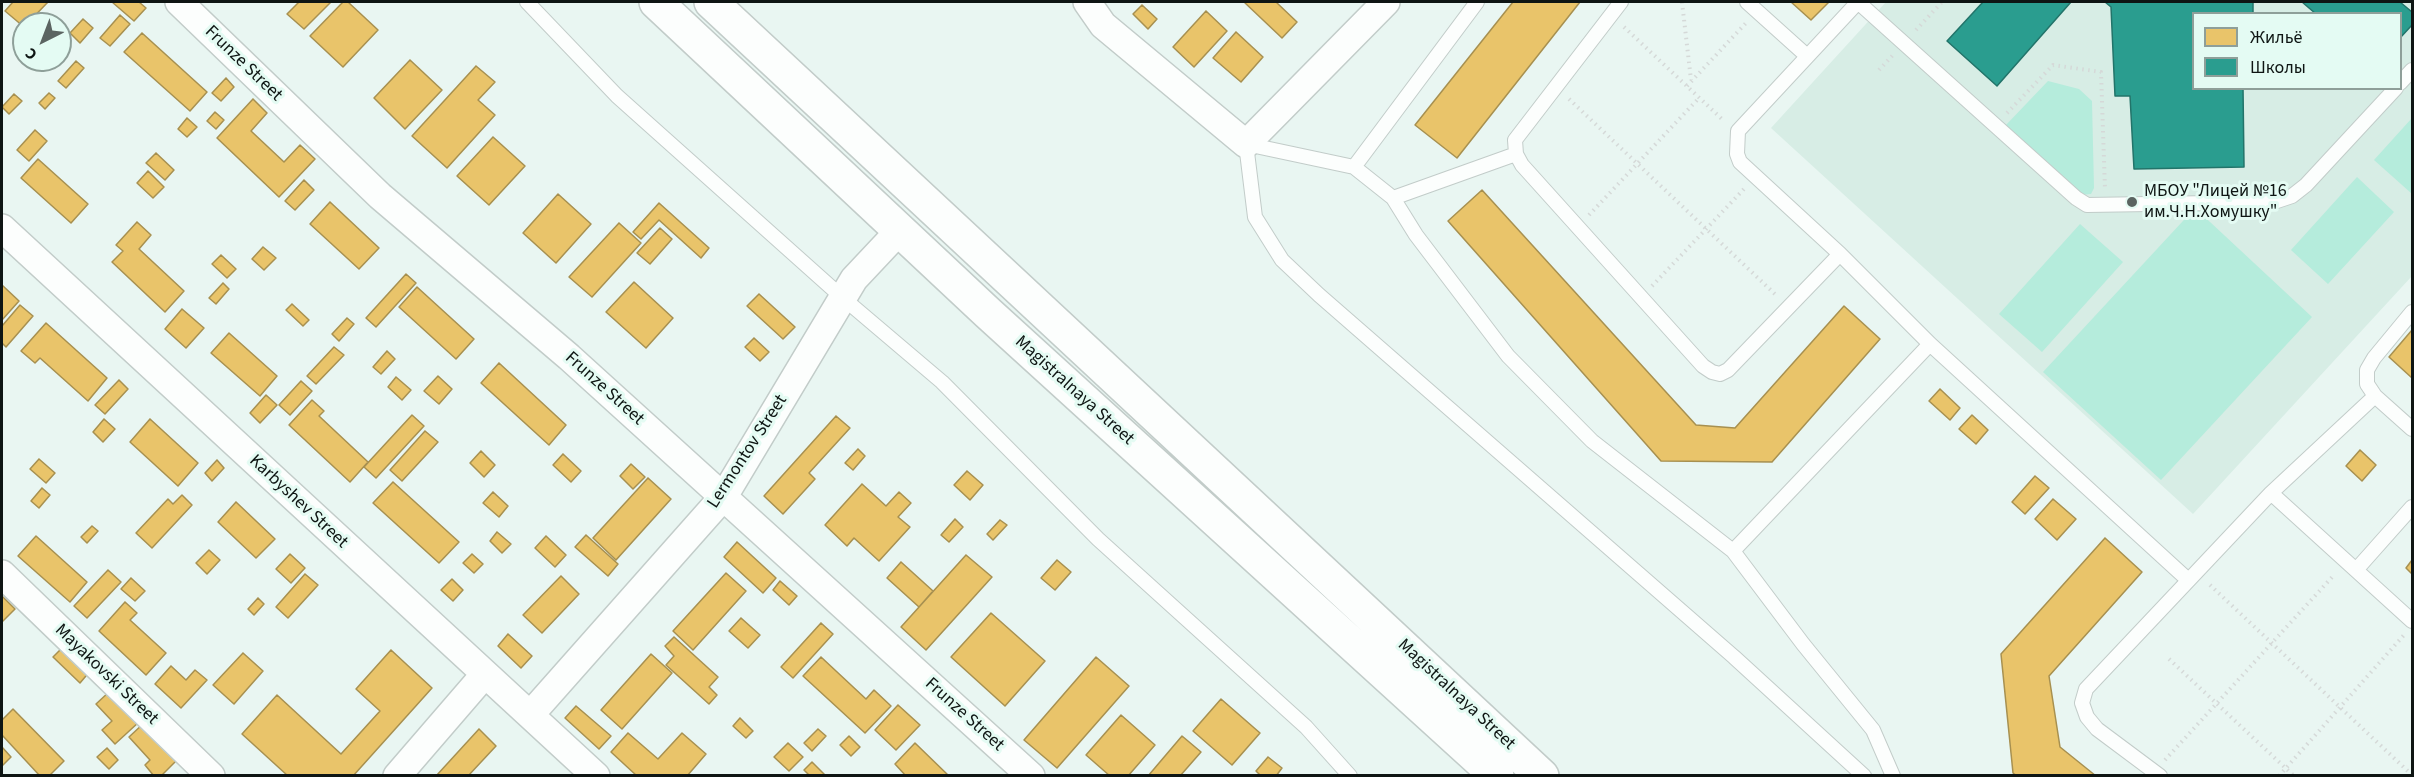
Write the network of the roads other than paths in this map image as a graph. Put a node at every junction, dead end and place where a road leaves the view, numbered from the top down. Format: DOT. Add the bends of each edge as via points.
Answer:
graph roads {
  1 [pos="179,2"];
  2 [pos="527,2"];
  3 [pos="656,2"];
  4 [pos="711,2"];
  5 [pos="1087,2"];
  6 [pos="1386,2"];
  7 [pos="1477,2"];
  8 [pos="1621,2"];
  9 [pos="1858,2"];
  10 [pos="1752,6"];
  11 [pos="1807,56"];
  12 [pos="2394,90"];
  13 [pos="1246,144"];
  14 [pos="1516,154"];
  15 [pos="1354,167"];
  16 [pos="1393,198"];
  17 [pos="2,228"];
  18 [pos="901,229"];
  19 [pos="1840,254"];
  20 [pos="843,298"];
  21 [pos="2412,312"];
  22 [pos="1930,344"];
  23 [pos="2375,396"];
  24 [pos="2412,429"];
  25 [pos="2271,493"];
  26 [pos="724,496"];
  27 [pos="2412,507"];
  28 [pos="1733,551"];
  29 [pos="2351,566"];
  30 [pos="2,574"];
  31 [pos="2191,575"];
  32 [pos="2409,627"];
  33 [pos="485,674"];
  34 [pos="530,715"];
  35 [pos="2157,774"];
  36 [pos="211,776"];
  37 [pos="397,776"];
  38 [pos="596,776"];
  39 [pos="1030,776"];
  40 [pos="1350,776"];
  41 [pos="1497,776"];
  42 [pos="1542,776"];
  43 [pos="1864,776"];
  44 [pos="1893,776"];
  1 -- 26 [label="street, Frunze Street" via="380,196"];
  2 -- 20 [label="lane" via="617,96"];
  3 -- 18 [label="main road, Magistralnaya Street"];
  4 -- 42 [label="main road, Magistralnaya Street"];
  5 -- 13 [label="street" via="1103,25"];
  6 -- 13 [label="street"];
  7 -- 15 [label="lane"];
  8 -- 14 [label="lane" via="1515,140"];
  9 -- 11 [label="lane"];
  9 -- 12 [label="lane" via="2087,205 2274,202 2292,196"];
  10 -- 11 [label="lane"];
  11 -- 19 [label="lane" via="1738,131 1737,154 1755,177"];
  13 -- 15 [label="lane"];
  13 -- 43 [label="lane" via="1255,217 1282,260"];
  14 -- 16 [label="lane"];
  14 -- 19 [label="lane" via="1712,372 1728,370"];
  15 -- 16 [label="lane"];
  16 -- 28 [label="lane" via="1416,235 1508,356 1592,441"];
  17 -- 33 [label="street, Karbyshev Street"];
  18 -- 20 [label="street, Lermontov Street" via="854,279"];
  18 -- 41 [label="main road, Magistralnaya Street"];
  19 -- 22 [label="lane"];
  20 -- 26 [label="street, Lermontov Street"];
  20 -- 40 [label="lane" via="942,381 1098,539 1306,727"];
  21 -- 23 [label="lane" via="2367,370 2367,384"];
  22 -- 28 [label="lane"];
  22 -- 31 [label="lane"];
  23 -- 24 [label="lane"];
  23 -- 25 [label="lane"];
  25 -- 29 [label="lane"];
  25 -- 31 [label="lane"];
  26 -- 34 [label="street, Lermontov Street"];
  26 -- 39 [label="street, Frunze Street"];
  27 -- 29 [label="lane"];
  28 -- 44 [label="lane" via="1873,730"];
  29 -- 32 [label="lane"];
  30 -- 36 [label="street, Mayakovski Street"];
  31 -- 35 [label="lane" via="2093,679 2082,704 2097,729"];
  33 -- 34 [label="street, Karbyshev Street"];
  33 -- 37 [label="street"];
  34 -- 38 [label="street, Karbyshev Street"];
}
